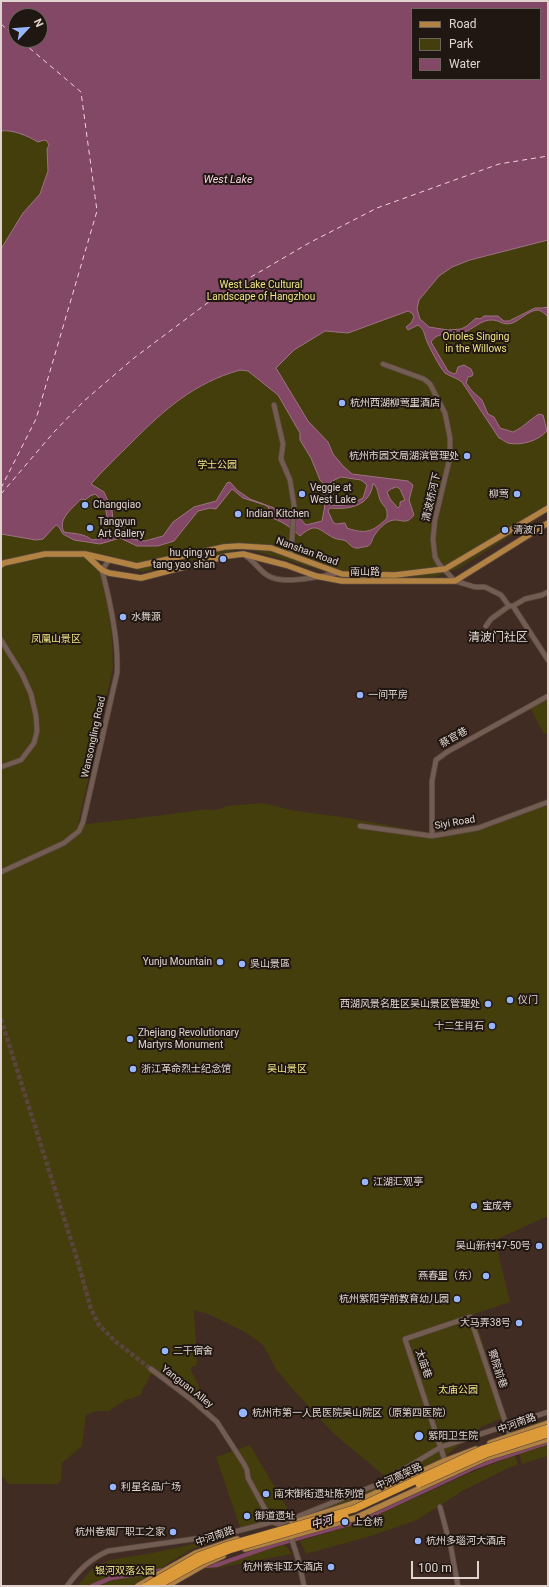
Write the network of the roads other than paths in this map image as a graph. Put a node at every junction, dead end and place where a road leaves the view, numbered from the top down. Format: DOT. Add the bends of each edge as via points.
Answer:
graph roads {
  1 [pos="383,364"];
  2 [pos="274,405"];
  3 [pos="548,508"];
  4 [pos="548,523"];
  5 [pos="85,554"];
  6 [pos="243,554"];
  7 [pos="291,556"];
  8 [pos="109,560"];
  9 [pos="1,565"];
  10 [pos="445,569"];
  11 [pos="102,570"];
  12 [pos="338,572"];
  13 [pos="316,576"];
  14 [pos="455,580"];
  15 [pos="548,592"];
  16 [pos="511,606"];
  17 [pos="486,626"];
  18 [pos="1,640"];
  19 [pos="548,660"];
  20 [pos="548,696"];
  21 [pos="1,767"];
  22 [pos="548,802"];
  23 [pos="360,826"];
  24 [pos="432,836"];
  25 [pos="1,872"];
  26 [pos="470,1317"];
  27 [pos="150,1369"];
  28 [pos="548,1412"];
  29 [pos="548,1423"];
  30 [pos="506,1426"];
  31 [pos="548,1428"];
  32 [pos="548,1434"];
  33 [pos="510,1436"];
  34 [pos="548,1439"];
  35 [pos="441,1447"];
  36 [pos="445,1461"];
  37 [pos="440,1508"];
  38 [pos="272,1522"];
  39 [pos="280,1527"];
  40 [pos="292,1537"];
  41 [pos="67,1586"];
  42 [pos="138,1586"];
  43 [pos="146,1586"];
  44 [pos="157,1586"];
  45 [pos="167,1586"];
  46 [pos="304,1586"];
  47 [pos="458,1586"];
  1 -- 10 [label="street, 清波桥河下" via="424,379 430,384 445,413 450,438 450,457 433,539 435,557"];
  2 -- 7 [label="street" via="283,444 281,459 290,480 294,505"];
  3 -- 10 [label="main road, Nanshan Road"];
  4 -- 14 [label="main road"];
  5 -- 8 [label="main road, Nanshan Road"];
  5 -- 9 [label="main road, Nanshan Road" via="45,554"];
  5 -- 11 [label="main road, 南山路"];
  6 -- 11 [label="main road, 南山路" via="141,578"];
  6 -- 13 [label="main road, 南山路"];
  6 -- 13 [label="street" via="254,561 266,575 277,579 291,580"];
  7 -- 8 [label="main road, Nanshan Road" via="271,548 239,546 137,566"];
  7 -- 12 [label="main road, Nanshan Road"];
  8 -- 11 [label="street"];
  10 -- 12 [label="main road, Nanshan Road" via="395,575"];
  10 -- 14 [label="street, 清波桥河下"];
  11 -- 25 [label="street, Wansongling Road" via="108,592 118,659 85,815 79,831 72,838"];
  12 -- 13 [label="street"];
  13 -- 14 [label="main road, 南山路" via="342,581"];
  14 -- 16 [label="street" via="475,588 486,587 501,595"];
  15 -- 16 [label="street"];
  16 -- 17 [label="street" via="491,619"];
  16 -- 19 [label="street"];
  18 -- 21 [label="street" via="31,694 37,731 34,743 21,760"];
  20 -- 24 [label="street, 蔡官巷" via="436,760 432,781"];
  22 -- 24 [label="street, Siyi Road" via="478,828"];
  23 -- 24 [label="street, Siyi Road"];
  26 -- 30 [label="street, 察院前巷"];
  26 -- 35 [label="street, 太庙巷" via="405,1339"];
  27 -- 38 [label="street, Yanguan Alley" via="217,1422 244,1464 248,1478"];
  28 -- 30 [label="street"];
  29 -- 33 [label="main road, 中河南路"];
  30 -- 33 [label="street, 察院前巷"];
  30 -- 35 [label="street"];
  31 -- 43 [label="highway, 中河高架路, bridge" via="483,1449 354,1509 198,1556"];
  32 -- 44 [label="highway, 中河高架路, bridge" via="486,1454 356,1513 229,1550 202,1561"];
  33 -- 36 [label="main road, 中河南路"];
  34 -- 40 [label="main road, 中河南路" via="486,1458 355,1518"];
  35 -- 36 [label="street, 太庙巷"];
  35 -- 38 [label="street" via="381,1483 279,1524"];
  36 -- 39 [label="main road, 中河南路" via="354,1503"];
  37 -- 47 [label="street"];
  38 -- 39 [label="street"];
  38 -- 41 [label="street" via="222,1535 108,1551 83,1566"];
  39 -- 40 [label="street"];
  39 -- 42 [label="main road, 中河南路" via="196,1553"];
  40 -- 45 [label="main road, 中河南路" via="230,1553"];
  40 -- 46 [label="street"];
}
